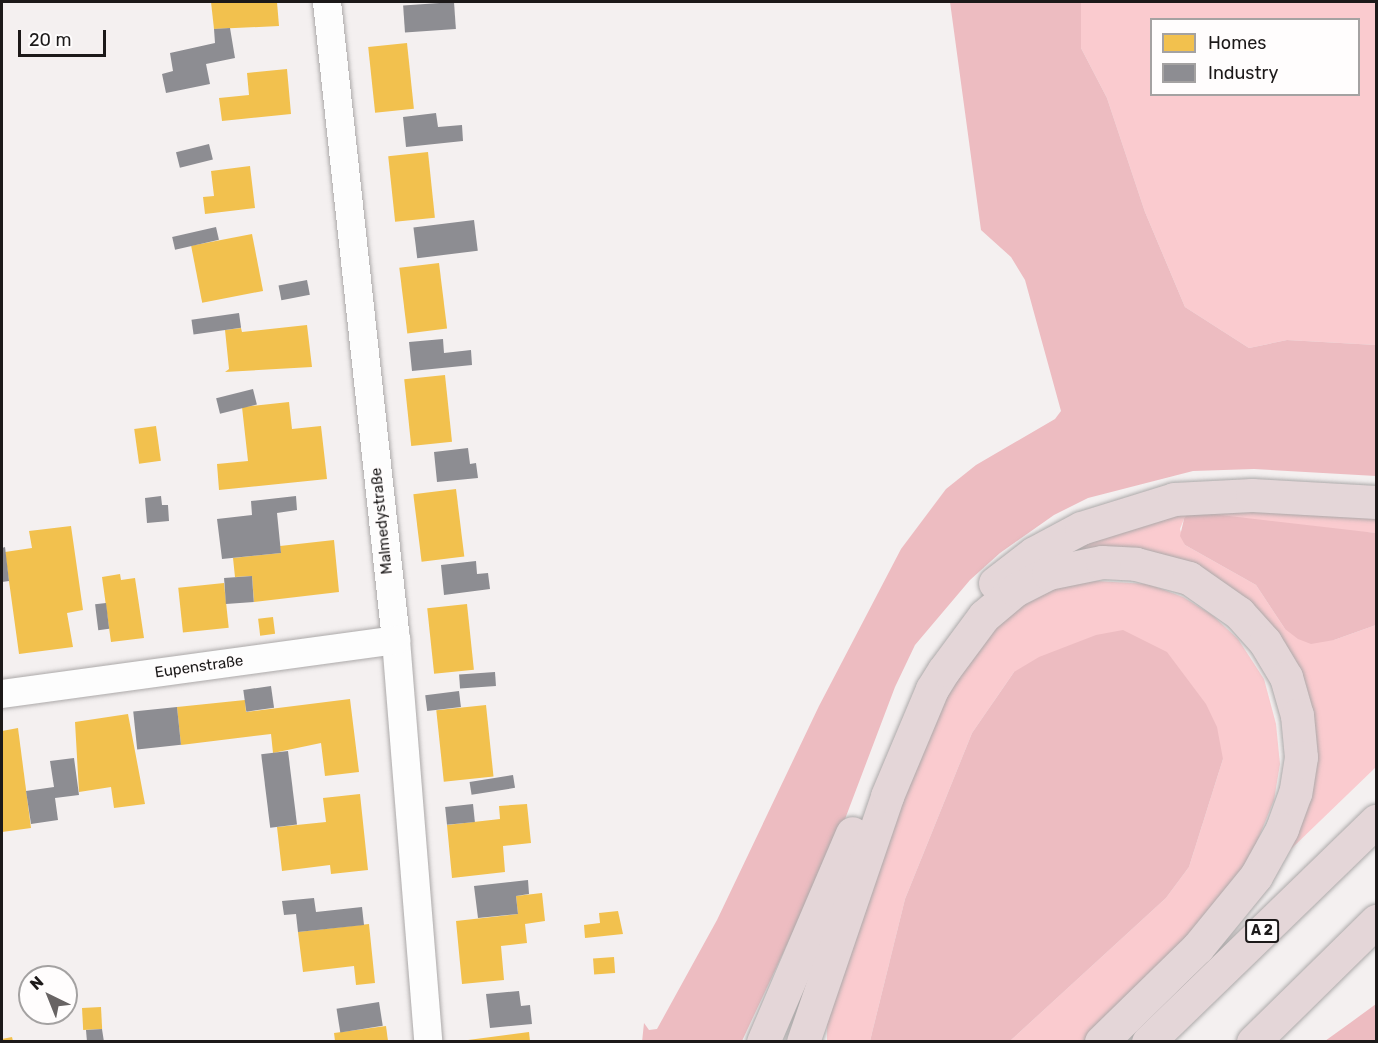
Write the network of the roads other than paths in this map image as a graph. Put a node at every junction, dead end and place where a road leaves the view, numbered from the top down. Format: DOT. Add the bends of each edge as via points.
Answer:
graph roads {
  1 [pos="327,2"];
  2 [pos="1377,502"];
  3 [pos="396,640"];
  4 [pos="2,694"];
  5 [pos="1377,821"];
  6 [pos="1377,921"];
  7 [pos="428,1041"];
  8 [pos="763,1041"];
  9 [pos="803,1041"];
  10 [pos="1101,1041"];
  11 [pos="1148,1041"];
  12 [pos="1253,1041"];
  1 -- 3 [label="street, Malmedystraße"];
  2 -- 8 [label="highway" via="1213,495 1141,507 1054,542 978,596 947,633 904,707"];
  3 -- 4 [label="street, Eupenstraße"];
  3 -- 7 [label="street, Malmedystraße"];
  5 -- 11 [label="highway, A 2"];
  6 -- 12 [label="highway"];
  9 -- 10 [label="highway" via="887,796 922,710 944,670 984,616 1015,590 1048,573 1102,562 1136,564 1189,578 1239,613 1265,642 1286,677 1297,715 1301,757 1295,793 1282,829 1256,876 1198,947"];
}
